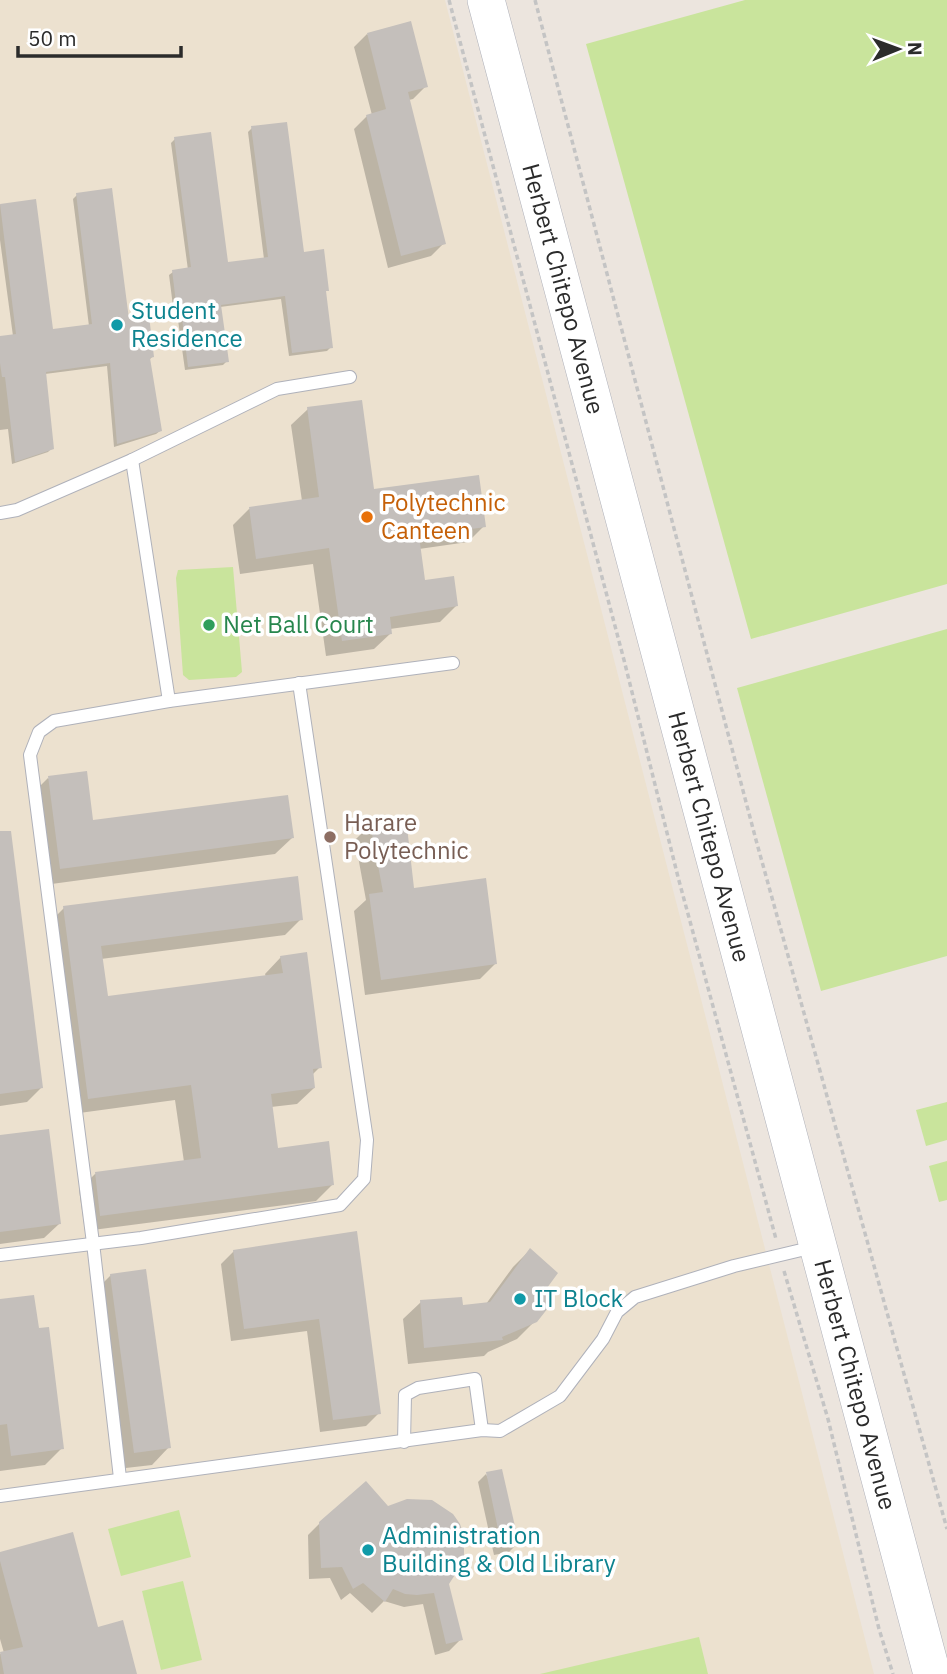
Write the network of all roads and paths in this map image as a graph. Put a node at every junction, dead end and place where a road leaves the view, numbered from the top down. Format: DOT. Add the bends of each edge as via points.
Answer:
graph roads {
  1 [pos="449,0"];
  2 [pos="486,0"];
  3 [pos="535,0"];
  4 [pos="350,377"];
  5 [pos="132,460"];
  6 [pos="0,513"];
  7 [pos="453,663"];
  8 [pos="299,683"];
  9 [pos="169,701"];
  10 [pos="93,1243"];
  11 [pos="818,1247"];
  12 [pos="0,1255"];
  13 [pos="780,1255"];
  14 [pos="482,1430"];
  15 [pos="404,1442"];
  16 [pos="120,1478"];
  17 [pos="0,1496"];
  18 [pos="947,1529"];
  19 [pos="893,1674"];
  20 [pos="932,1674"];
  1 -- 13 [label="path"];
  2 -- 11 [label="main road, Herbert Chitepo Avenue"];
  3 -- 18 [label="path" via="752,826"];
  4 -- 5 [label="lane" via="277,389"];
  5 -- 6 [label="lane" via="18,510"];
  5 -- 9 [label="lane"];
  7 -- 8 [label="lane"];
  8 -- 9 [label="lane"];
  8 -- 10 [label="lane" via="367,1140 364,1179 340,1205"];
  9 -- 10 [label="lane" via="54,721 38,732 30,755"];
  10 -- 12 [label="lane"];
  10 -- 16 [label="lane"];
  11 -- 13 [label="lane"];
  11 -- 20 [label="main road, Herbert Chitepo Avenue"];
  13 -- 14 [label="lane" via="635,1297 617,1312 603,1339 560,1396 500,1431"];
  13 -- 19 [label="path" via="828,1419"];
  14 -- 15 [label="lane"];
  14 -- 15 [label="lane" via="475,1379 418,1388 405,1395"];
  15 -- 16 [label="lane"];
  16 -- 17 [label="lane"];
}
